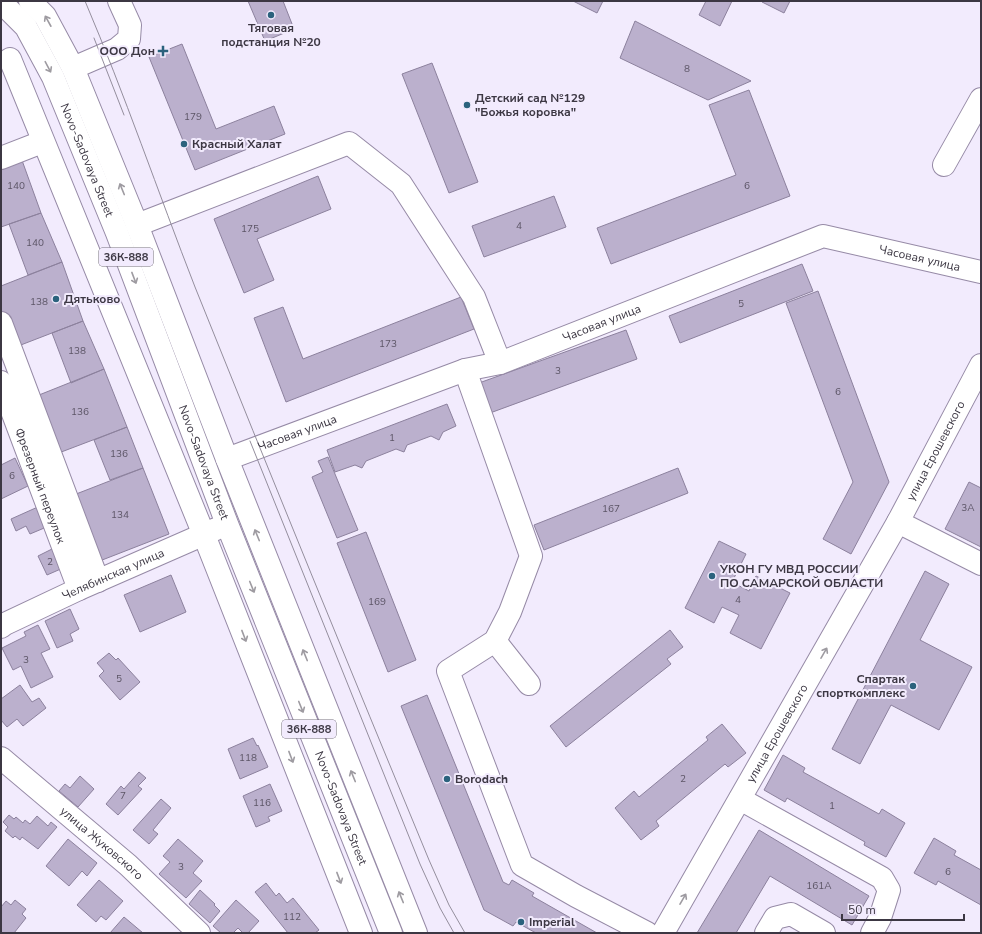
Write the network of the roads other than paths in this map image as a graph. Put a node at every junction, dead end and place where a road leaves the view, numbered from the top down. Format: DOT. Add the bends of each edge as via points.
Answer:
graph roads {
  1 [pos="30,1"];
  2 [pos="119,1"];
  3 [pos="1,2"];
  4 [pos="36,45"];
  5 [pos="6,60"];
  6 [pos="73,68"];
  7 [pos="981,99"];
  8 [pos="38,144"];
  9 [pos="1,158"];
  10 [pos="944,165"];
  11 [pos="136,225"];
  12 [pos="981,272"];
  13 [pos="1,323"];
  14 [pos="500,363"];
  15 [pos="981,365"];
  16 [pos="465,370"];
  17 [pos="1,382"];
  18 [pos="227,459"];
  19 [pos="898,522"];
  20 [pos="228,524"];
  21 [pos="204,535"];
  22 [pos="981,564"];
  23 [pos="88,585"];
  24 [pos="1,628"];
  25 [pos="494,641"];
  26 [pos="529,684"];
  27 [pos="1,758"];
  28 [pos="740,799"];
  29 [pos="199,933"];
  30 [pos="361,933"];
  31 [pos="391,933"];
  32 [pos="416,933"];
  33 [pos="648,933"];
  34 [pos="663,933"];
  35 [pos="766,933"];
  36 [pos="824,933"];
  37 [pos="872,933"];
  6 -- 1 [label="street, Novo-Sadovaya Street, one-way" via="45,16"];
  2 -- 6 [label="street" via="130,25 129,39 117,49"];
  3 -- 4 [label="street, Novo-Sadovaya Street / 36К-888" via="26,27"];
  4 -- 5 [label="street"];
  4 -- 20 [label="street, Novo-Sadovaya Street / 36К-888, one-way" via="53,77 117,233"];
  5 -- 21 [label="street"];
  11 -- 6 [label="street, Novo-Sadovaya Street, one-way"];
  7 -- 10 [label="street"];
  8 -- 9 [label="street"];
  11 -- 14 [label="street" via="348,143 402,184 474,297"];
  11 -- 18 [label="street, Novo-Sadovaya Street"];
  12 -- 14 [label="street, Часовая улица" via="823,236"];
  13 -- 23 [label="street"];
  14 -- 16 [label="street, Часовая улица"];
  15 -- 19 [label="street, улица Ерошевского"];
  16 -- 18 [label="street, Часовая улица"];
  16 -- 25 [label="street" via="531,556 510,612"];
  17 -- 23 [label="street, Фрезерный переулок"];
  32 -- 18 [label="street, Novo-Sadovaya Street, one-way"];
  19 -- 22 [label="street"];
  28 -- 19 [label="street, улица Ерошевского, one-way"];
  20 -- 21 [label="street, Челябинская улица"];
  20 -- 31 [label="street, Novo-Sadovaya Street / 36К-888, one-way"];
  21 -- 23 [label="street, Челябинская улица"];
  21 -- 30 [label="street, one-way"];
  23 -- 24 [label="street, Челябинская улица"];
  25 -- 26 [label="street"];
  25 -- 33 [label="street" via="448,671 522,865"];
  27 -- 29 [label="street, улица Жуковского" via="128,865"];
  34 -- 28 [label="street, улица Ерошевского, one-way"];
  28 -- 37 [label="street" via="882,878 889,890"];
  35 -- 36 [label="street" via="775,918 791,914"];
}
